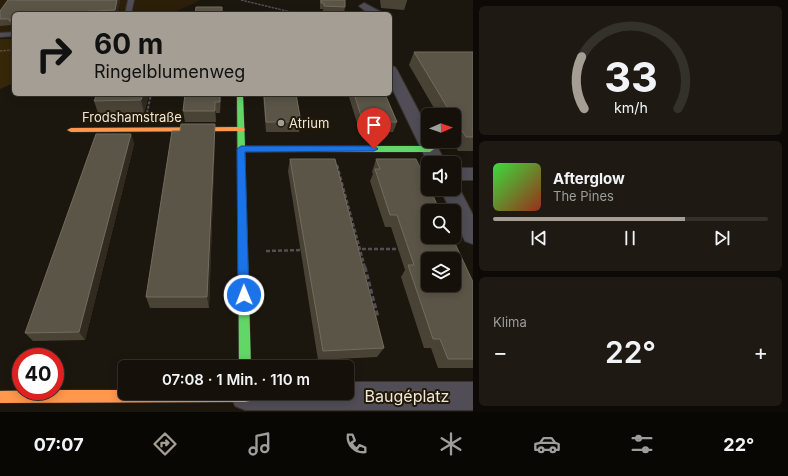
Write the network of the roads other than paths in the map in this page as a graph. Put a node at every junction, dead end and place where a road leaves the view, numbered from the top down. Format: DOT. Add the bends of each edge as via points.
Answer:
graph roads {
  1 [pos="131,0"];
  2 [pos="362,4"];
  3 [pos="128,12"];
  4 [pos="374,12"];
  5 [pos="12,34"];
  6 [pos="0,35"];
  7 [pos="392,74"];
  8 [pos="240,96"];
  9 [pos="241,129"];
  10 [pos="72,130"];
  11 [pos="241,149"];
  12 [pos="433,156"];
  13 [pos="461,174"];
  14 [pos="473,174"];
  15 [pos="454,196"];
  16 [pos="473,235"];
  17 [pos="245,360"];
  18 [pos="473,396"];
  19 [pos="0,397"];
  20 [pos="118,398"];
  21 [pos="354,398"];
  1 -- 3 [label="lane"];
  2 -- 4 [label="street"];
  5 -- 6 [label="lane"];
  7 -- 12 [label="street"];
  8 -- 9 [label="street"];
  9 -- 10 [label="street, Frodshamstraße"];
  9 -- 11 [label="street"];
  11 -- 12 [label="street" via="333,149"];
  11 -- 17 [label="street"];
  13 -- 14 [label="street"];
  15 -- 16 [label="street"];
  18 -- 21 [label="street, Baugéplatz"];
  19 -- 20 [label="street"];
}
